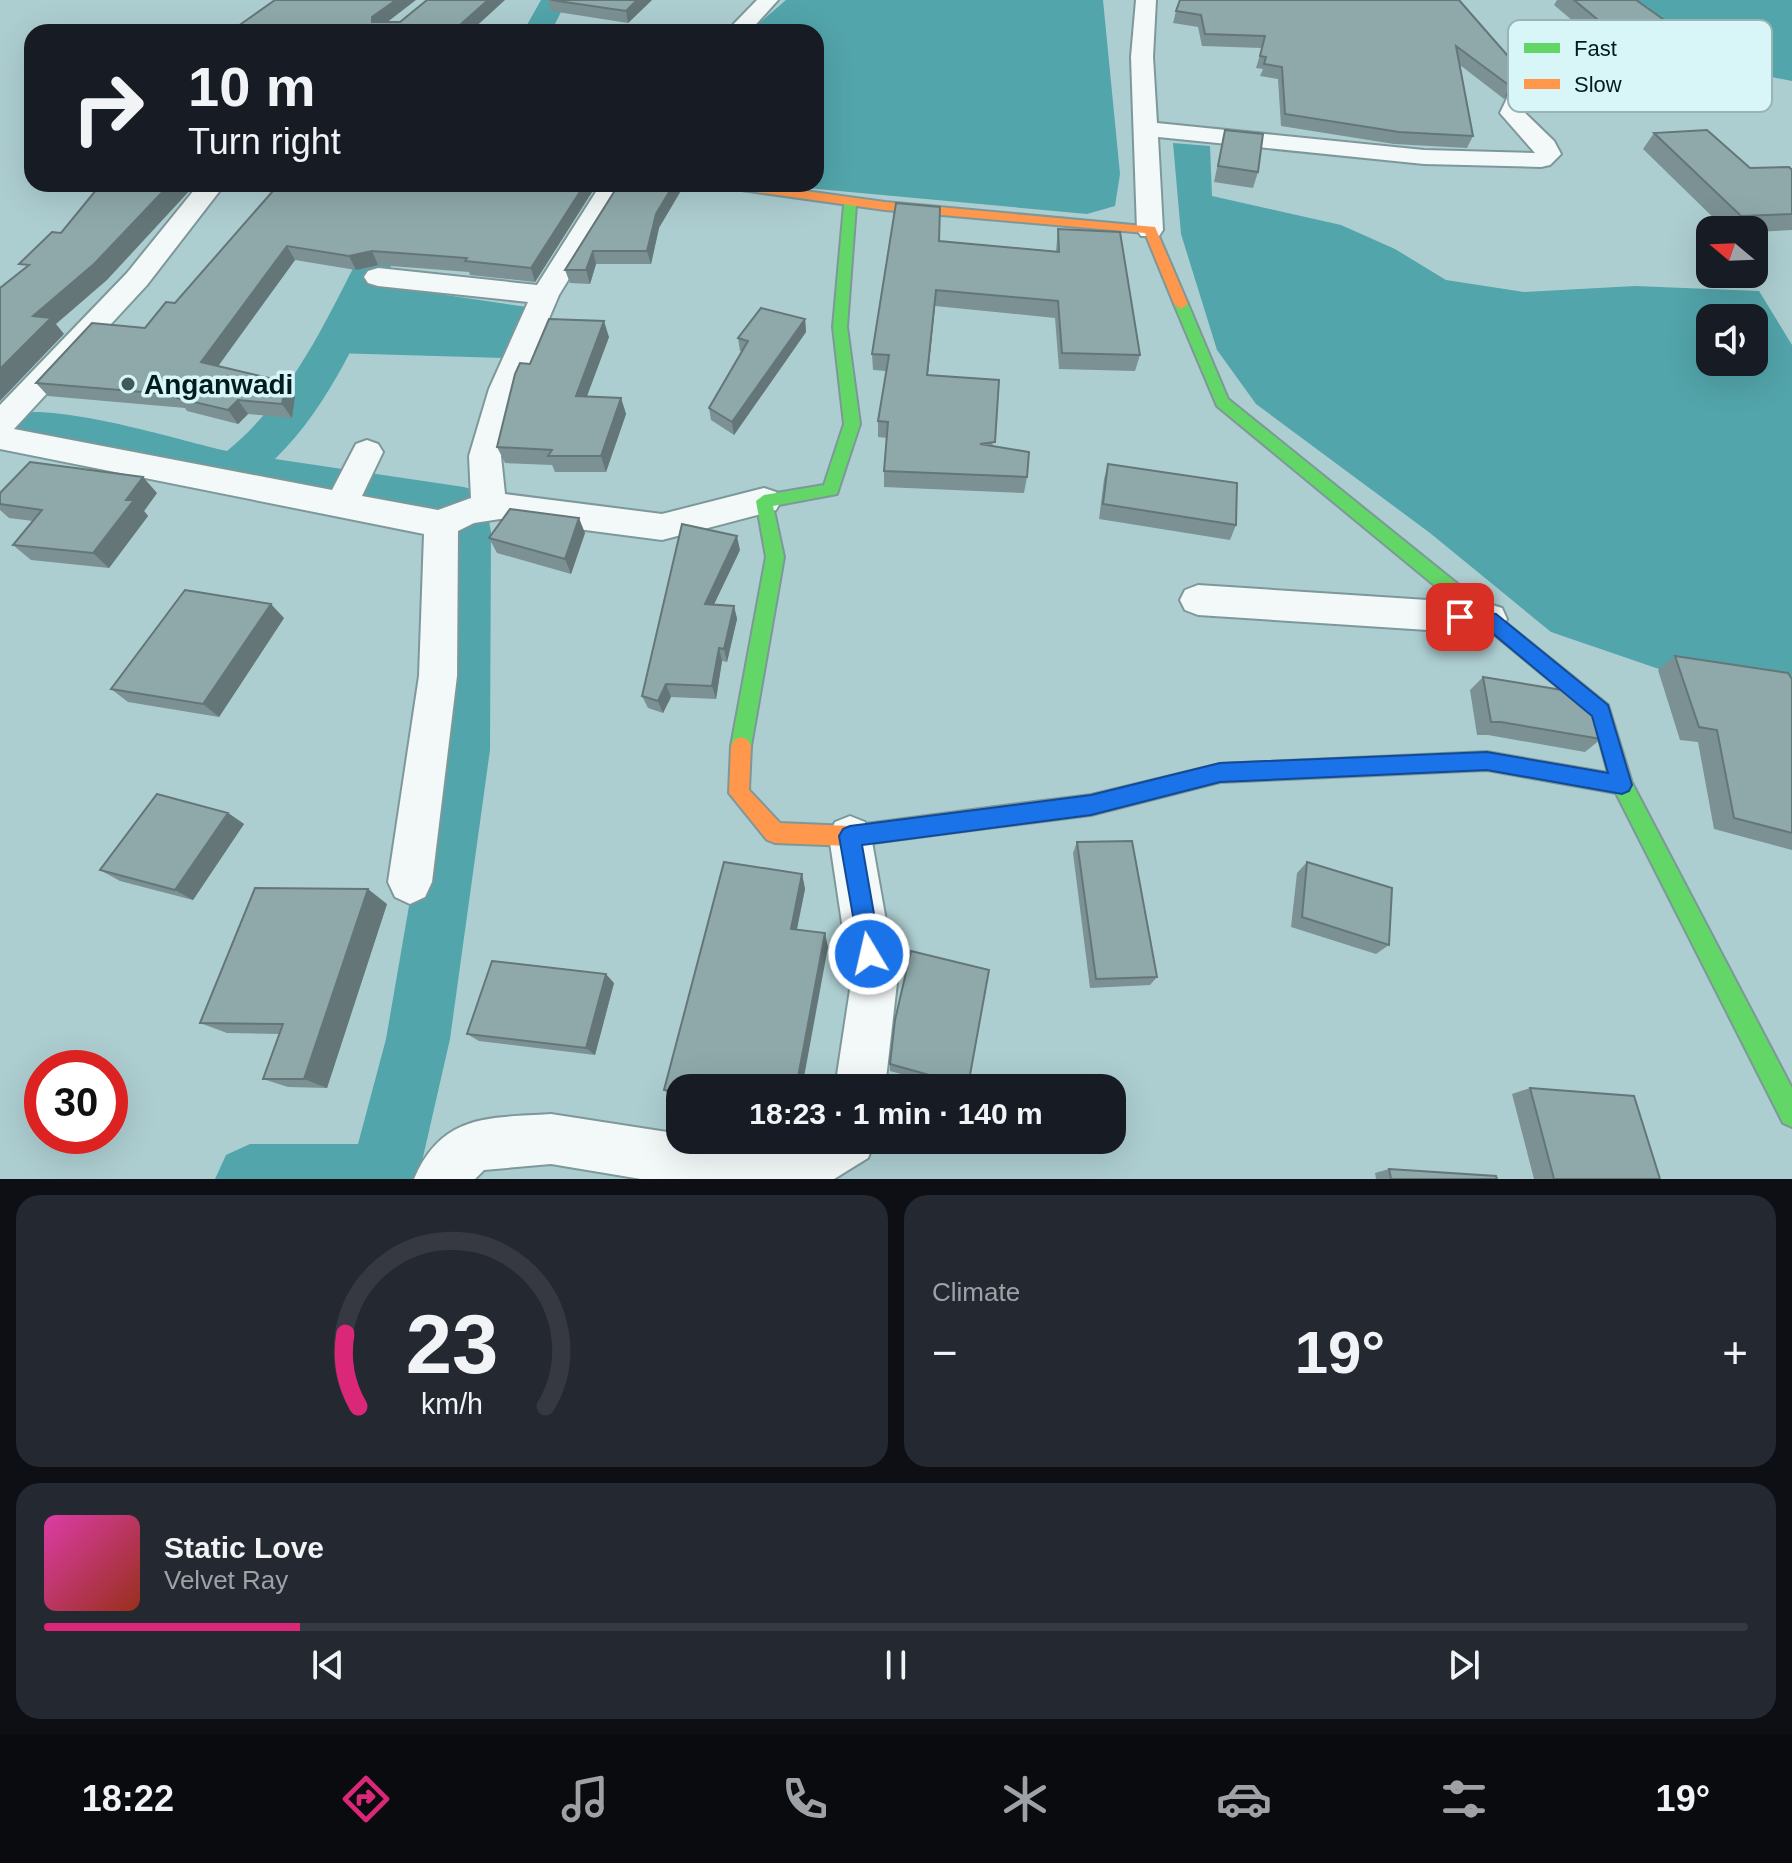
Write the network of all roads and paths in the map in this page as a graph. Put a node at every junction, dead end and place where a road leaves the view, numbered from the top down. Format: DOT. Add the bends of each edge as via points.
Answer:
graph roads {
  1 [pos="768,0"];
  2 [pos="1146,0"];
  3 [pos="745,24"];
  4 [pos="1512,112"];
  5 [pos="1144,129"];
  6 [pos="206,192"];
  7 [pos="609,192"];
  8 [pos="774,192"];
  9 [pos="850,205"];
  10 [pos="1150,230"];
  11 [pos="378,277"];
  12 [pos="545,295"];
  13 [pos="0,424"];
  14 [pos="0,438"];
  15 [pos="367,452"];
  16 [pos="764,501"];
  17 [pos="342,503"];
  18 [pos="489,508"];
  19 [pos="441,524"];
  20 [pos="1198,600"];
  21 [pos="1489,619"];
  22 [pos="1622,785"];
  23 [pos="850,836"];
  24 [pos="410,882"];
  25 [pos="1779,1062"];
  26 [pos="862,1074"];
  27 [pos="1792,1114"];
  28 [pos="827,1154"];
  29 [pos="440,1179"];
  1 -- 3 [label="street"];
  2 -- 5 [label="street"];
  4 -- 5 [label="street" via="1545,146 1549,154 1541,160 1424,157"];
  5 -- 10 [label="street"];
  6 -- 13 [label="street" via="137,279"];
  7 -- 12 [label="street"];
  8 -- 9 [label="street"];
  9 -- 10 [label="street"];
  9 -- 16 [label="street" via="840,327 852,424 831,490"];
  10 -- 21 [label="street" via="1222,402"];
  11 -- 12 [label="street"];
  12 -- 18 [label="street" via="504,389 485,456"];
  14 -- 17 [label="street"];
  15 -- 17 [label="street"];
  16 -- 18 [label="street" via="662,527 526,507"];
  16 -- 23 [label="street" via="775,557 742,729 739,793 775,833"];
  17 -- 19 [label="street"];
  18 -- 19 [label="street"];
  19 -- 24 [label="street" via="438,676"];
  20 -- 21 [label="street"];
  21 -- 22 [label="street" via="1601,711"];
  22 -- 23 [label="street" via="1487,761 1220,773 1091,805"];
  22 -- 25 [label="street"];
  23 -- 26 [label="street" via="874,983"];
  25 -- 27 [label="street"];
  28 -- 29 [label="street" via="789,1177 551,1139 472,1145"];
}
